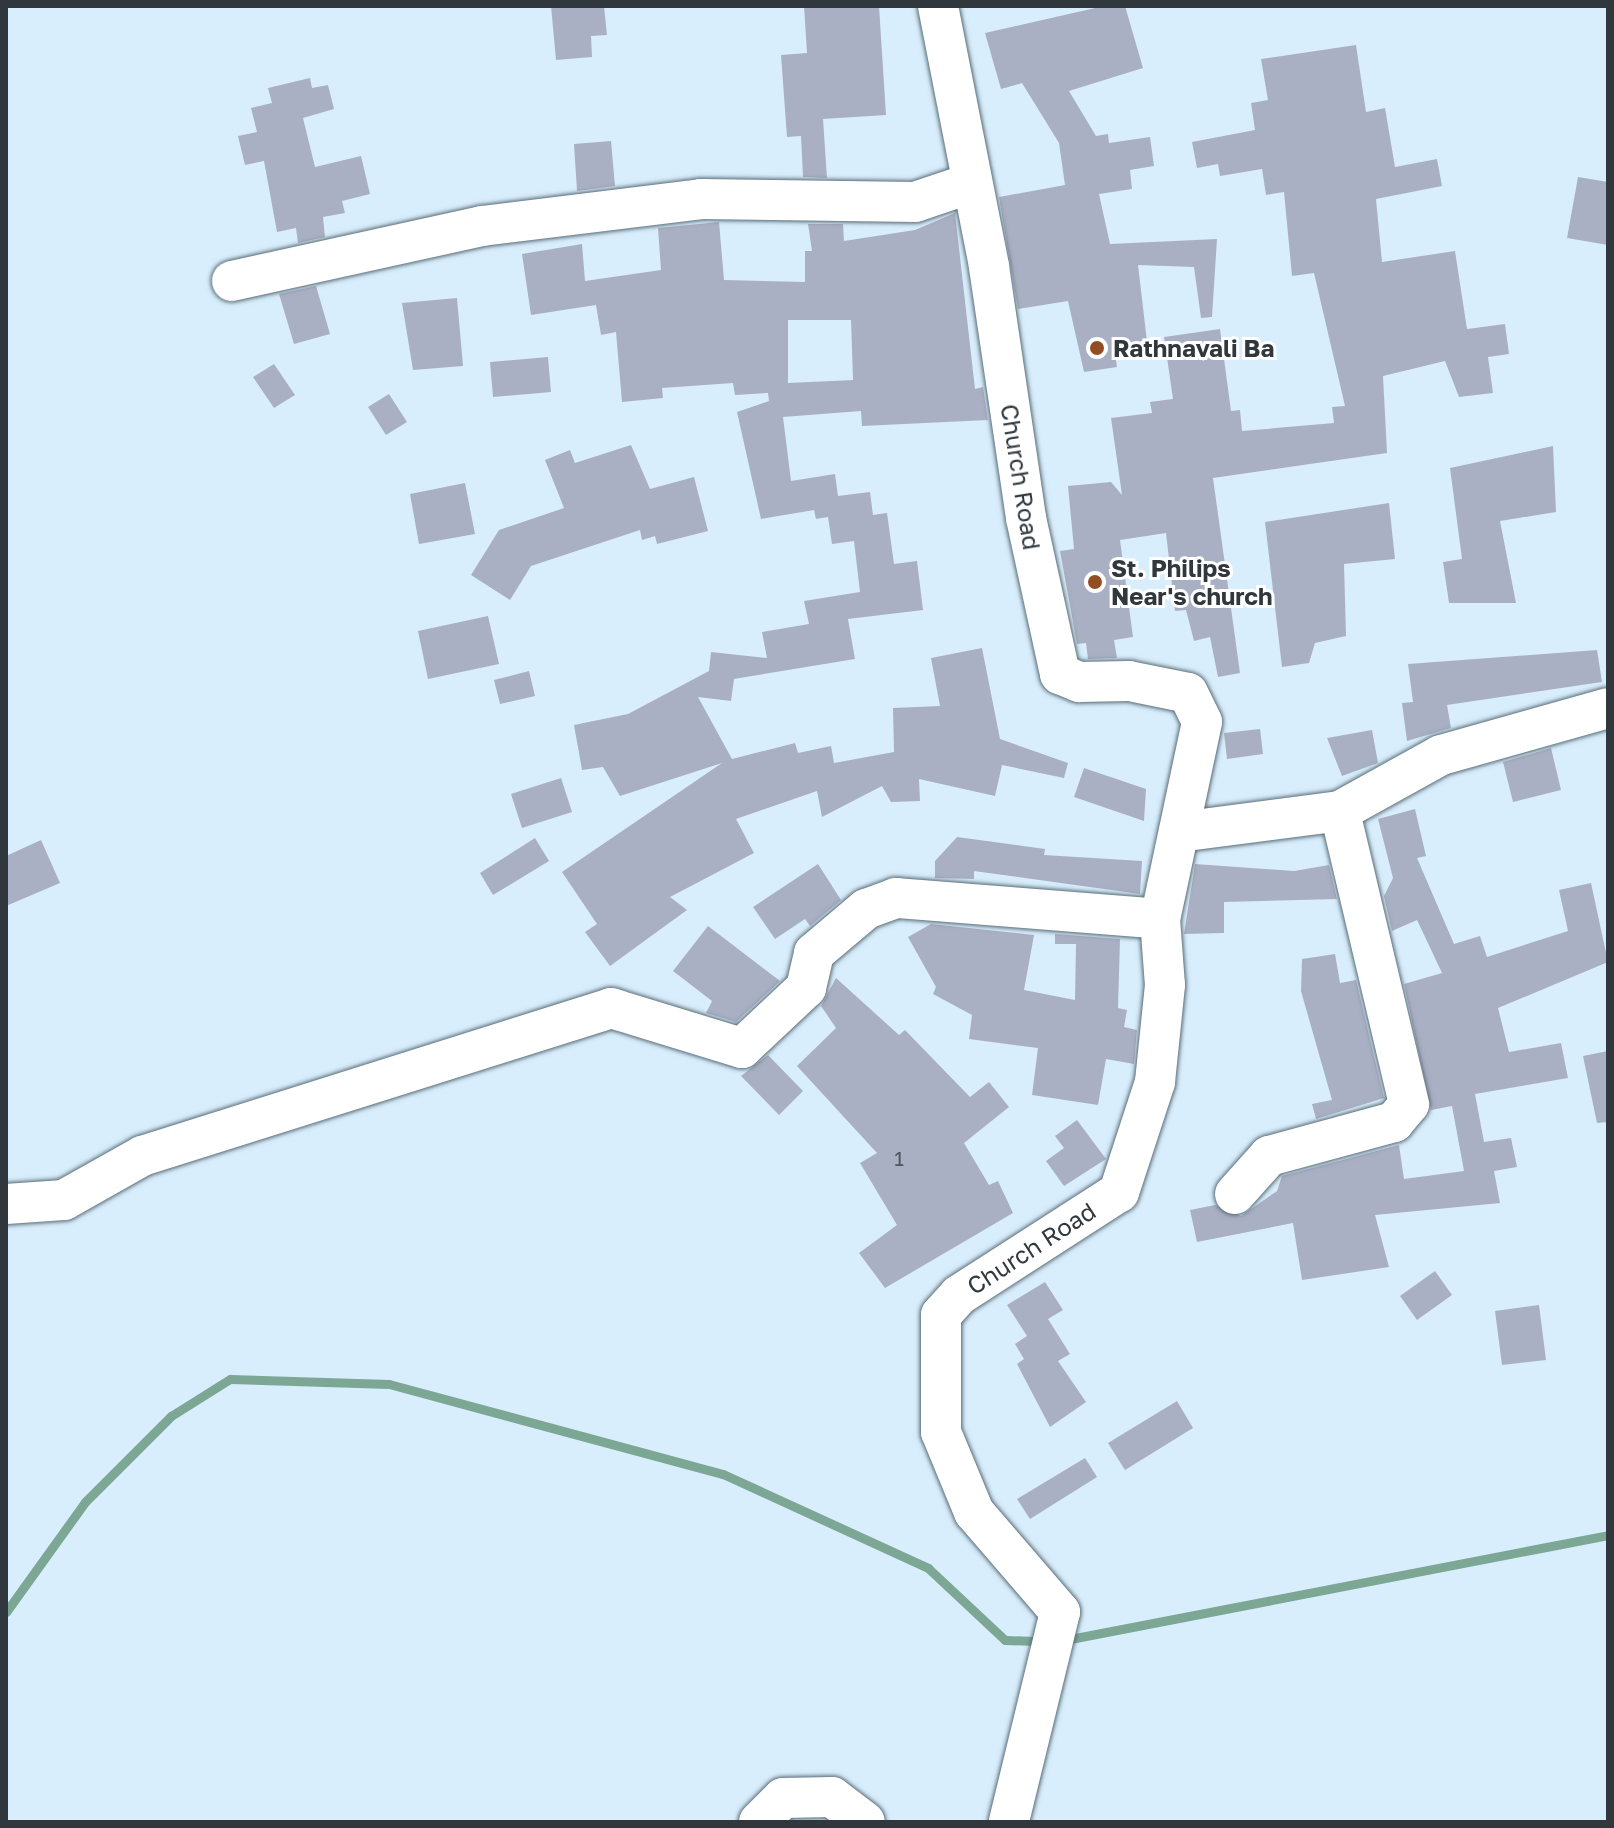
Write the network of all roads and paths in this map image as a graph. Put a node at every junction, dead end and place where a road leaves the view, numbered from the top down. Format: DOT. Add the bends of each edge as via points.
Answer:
graph roads {
  1 [pos="938,6"];
  2 [pos="971,183"];
  3 [pos="232,281"];
  4 [pos="1608,708"];
  5 [pos="1340,811"];
  6 [pos="1179,832"];
  7 [pos="1160,919"];
  8 [pos="1235,1194"];
  9 [pos="6,1204"];
  10 [pos="759,1822"];
  11 [pos="865,1822"];
  12 [pos="1009,1822"];
  1 -- 2 [label="street, Church Road"];
  2 -- 3 [label="street" via="915,202 701,199 482,226"];
  2 -- 6 [label="street, Church Road" via="1060,674 1079,682 1163,684 1197,705 1202,722"];
  4 -- 5 [label="street" via="1441,755"];
  5 -- 6 [label="street"];
  5 -- 8 [label="street" via="1409,1104 1394,1122 1269,1156"];
  6 -- 7 [label="street, Church Road"];
  7 -- 9 [label="street" via="896,898 866,909 814,953 806,988 742,1048 611,1008 155,1151 64,1200"];
  7 -- 12 [label="street, Church Road" via="1165,985 1155,1082 1119,1192 959,1295 941,1315 941,1432 974,1512 1060,1612"];
  10 -- 11 [label="street" via="783,1798 832,1797"];
}
